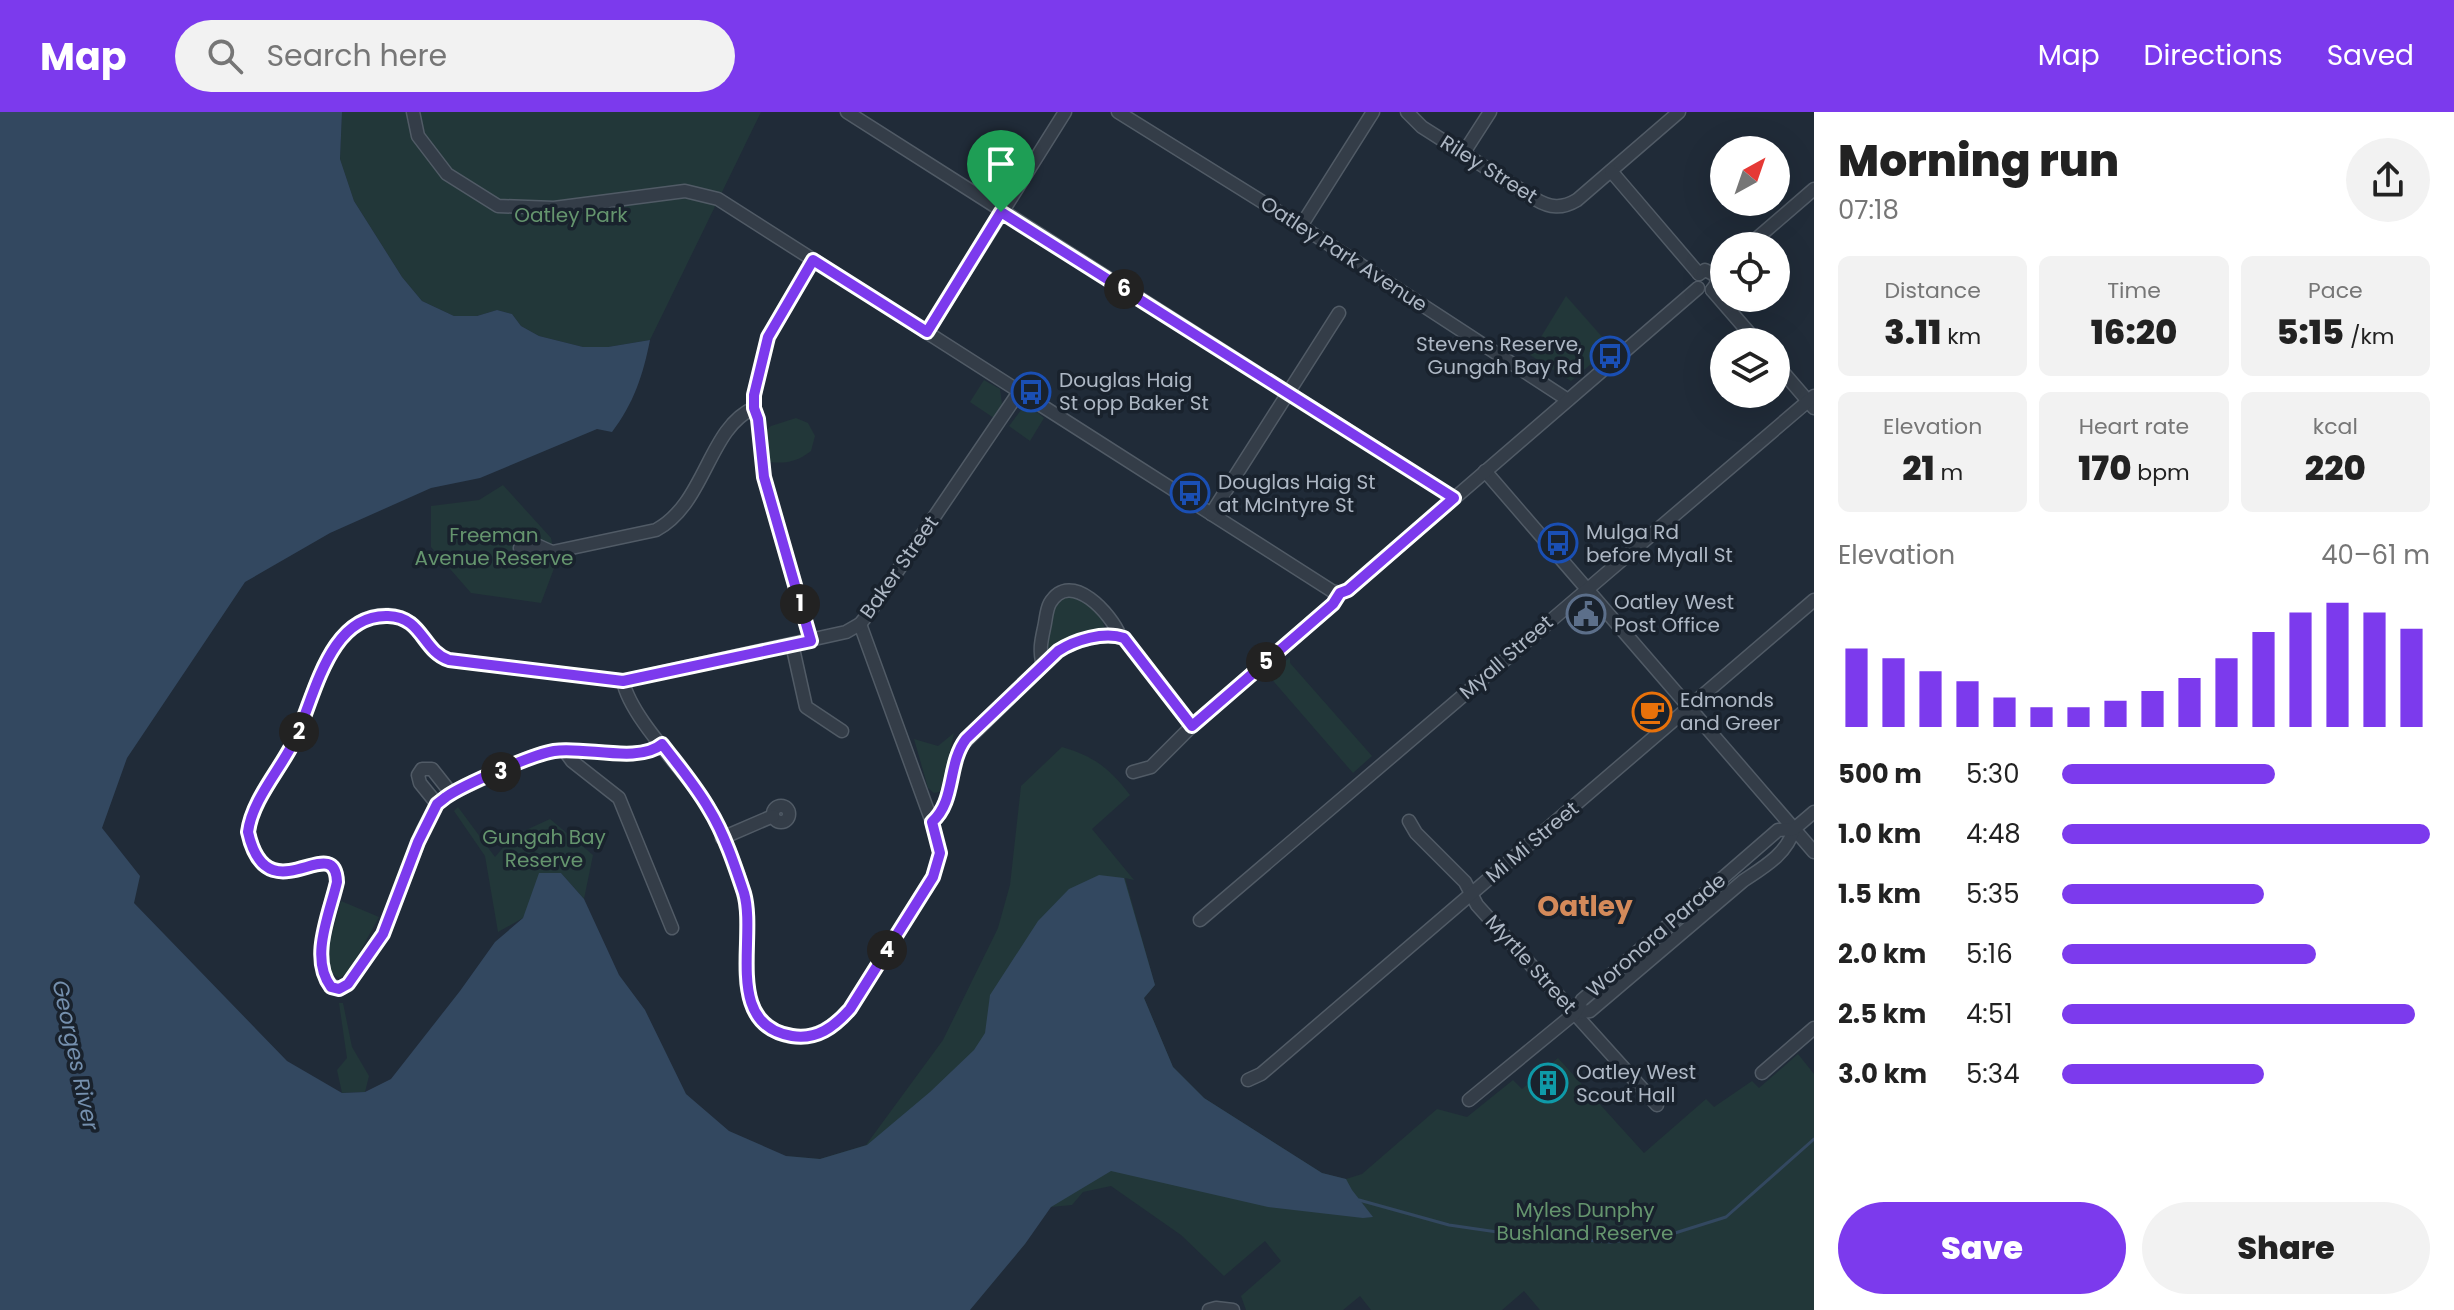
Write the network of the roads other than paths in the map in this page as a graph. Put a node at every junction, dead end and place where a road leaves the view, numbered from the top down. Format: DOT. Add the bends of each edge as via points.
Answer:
graph roads {
  1 [pos="413,112"];
  2 [pos="847,112"];
  3 [pos="1065,112"];
  4 [pos="1118,112"];
  5 [pos="1373,112"];
  6 [pos="1407,112"];
  7 [pos="1490,112"];
  8 [pos="1679,112"];
  9 [pos="1463,154"];
  10 [pos="1611,171"];
  11 [pos="1814,189"];
  12 [pos="1001,212"];
  13 [pos="1301,226"];
  14 [pos="1764,232"];
  15 [pos="813,260"];
  16 [pos="1710,270"];
  17 [pos="1699,274"];
  18 [pos="1710,286"];
  19 [pos="1705,289"];
  20 [pos="1339,313"];
  21 [pos="1743,328"];
  22 [pos="927,332"];
  23 [pos="1790,378"];
  24 [pos="1019,392"];
  25 [pos="1289,393"];
  26 [pos="1568,400"];
  27 [pos="1812,401"];
  28 [pos="754,408"];
  29 [pos="1485,471"];
  30 [pos="1454,498"];
  31 [pos="1211,514"];
  32 [pos="552,552"];
  33 [pos="1587,589"];
  34 [pos="1340,593"];
  35 [pos="1814,600"];
  36 [pos="860,624"];
  37 [pos="1120,636"];
  38 [pos="811,641"];
  39 [pos="792,644"];
  40 [pos="1043,665"];
  41 [pos="623,681"];
  42 [pos="1689,708"];
  43 [pos="1192,726"];
  44 [pos="842,731"];
  45 [pos="662,744"];
  46 [pos="564,750"];
  47 [pos="1133,772"];
  48 [pos="451,793"];
  49 [pos="437,804"];
  50 [pos="1814,812"];
  51 [pos="773,816"];
  52 [pos="1409,821"];
  53 [pos="932,822"];
  54 [pos="1794,829"];
  55 [pos="722,838"];
  56 [pos="1814,852"];
  57 [pos="1733,868"];
  58 [pos="1743,881"];
  59 [pos="1471,893"];
  60 [pos="1200,920"];
  61 [pos="1669,924"];
  62 [pos="672,928"];
  63 [pos="1679,935"];
  64 [pos="1630,958"];
  65 [pos="1640,969"];
  66 [pos="1575,1013"];
  67 [pos="1814,1028"];
  68 [pos="1762,1073"];
  69 [pos="1248,1080"];
  70 [pos="1469,1100"];
  71 [pos="1657,1105"];
  1 -- 15 [label="street" via="418,136 447,174 498,206 554,208 685,191 718,199"];
  2 -- 12 [label="street"];
  3 -- 12 [label="street"];
  4 -- 13 [label="street, Oatley Park Avenue"];
  5 -- 13 [label="street"];
  6 -- 9 [label="street, Riley Street"];
  7 -- 9 [label="street"];
  8 -- 10 [label="street"];
  9 -- 10 [label="street, Riley Street" via="1542,203 1562,206"];
  10 -- 17 [label="street"];
  11 -- 14 [label="street"];
  12 -- 22 [label="street"];
  12 -- 25 [label="street"];
  13 -- 26 [label="street, Oatley Park Avenue"];
  15 -- 22 [label="street"];
  15 -- 28 [label="street" via="768,337"];
  16 -- 17 [label="street"];
  17 -- 19 [label="street" via="1696,279"];
  18 -- 19 [label="street"];
  19 -- 21 [label="street"];
  19 -- 26 [label="street"];
  20 -- 25 [label="street"];
  22 -- 24 [label="street"];
  23 -- 27 [label="street"];
  24 -- 31 [label="street"];
  24 -- 36 [label="street, Baker Street"];
  25 -- 30 [label="street"];
  25 -- 31 [label="street"];
  26 -- 29 [label="street"];
  27 -- 33 [label="street, Myall Street"];
  28 -- 32 [label="street" via="731,426 688,502 668,524"];
  28 -- 38 [label="street" via="764,477"];
  29 -- 30 [label="street"];
  29 -- 33 [label="street"];
  30 -- 34 [label="street"];
  31 -- 34 [label="street"];
  33 -- 42 [label="street"];
  33 -- 60 [label="street, Myall Street"];
  34 -- 43 [label="street"];
  35 -- 42 [label="street, Mi Mi Street"];
  36 -- 38 [label="street, Baker Street"];
  36 -- 53 [label="street"];
  37 -- 40 [label="street" via="1076,641"];
  37 -- 40 [label="street" via="1088,596 1065,592 1049,607 1039,651"];
  37 -- 43 [label="street"];
  38 -- 39 [label="street, Baker Street"];
  39 -- 41 [label="street, Baker Street"];
  39 -- 44 [label="street" via="806,707"];
  40 -- 53 [label="street" via="963,744 944,805"];
  41 -- 45 [label="street" via="632,705"];
  41 -- 49 [label="street, Baker Street" via="449,660 399,617 373,617 348,632 323,667 298,734 250,819 248,832 269,869 285,873 322,862 336,871 321,955 331,987 348,984 383,934"];
  42 -- 54 [label="street"];
  42 -- 59 [label="street, Mi Mi Street"];
  43 -- 47 [label="street" via="1151,767"];
  45 -- 46 [label="street" via="646,753"];
  45 -- 55 [label="street" via="708,807"];
  46 -- 48 [label="street"];
  46 -- 62 [label="street" via="619,798"];
  48 -- 49 [label="street"];
  48 -- 49 [label="street" via="432,769 422,769 418,781"];
  50 -- 54 [label="street, Woronora Parade"];
  51 -- 55 [label="street"];
  52 -- 59 [label="street, Myrtle Street"];
  53 -- 55 [label="street" via="940,853 933,877 850,1009 828,1030 802,1037 768,1025 751,1004 745,900"];
  54 -- 56 [label="street"];
  54 -- 57 [label="street, Woronora Parade" via="1778,830"];
  54 -- 58 [label="street" via="1790,844"];
  57 -- 58 [label="street"];
  57 -- 61 [label="street, Woronora Parade"];
  58 -- 63 [label="street"];
  59 -- 66 [label="street, Myrtle Street"];
  59 -- 69 [label="street, Mi Mi Street"];
  61 -- 63 [label="street"];
  61 -- 64 [label="street, Woronora Parade"];
  63 -- 65 [label="street"];
  64 -- 65 [label="street"];
  64 -- 66 [label="street, Woronora Parade" via="1582,1000"];
  65 -- 66 [label="street" via="1590,1011"];
  66 -- 70 [label="street, Woronora Parade"];
  66 -- 71 [label="street, Myrtle Street"];
  67 -- 68 [label="street"];
}
